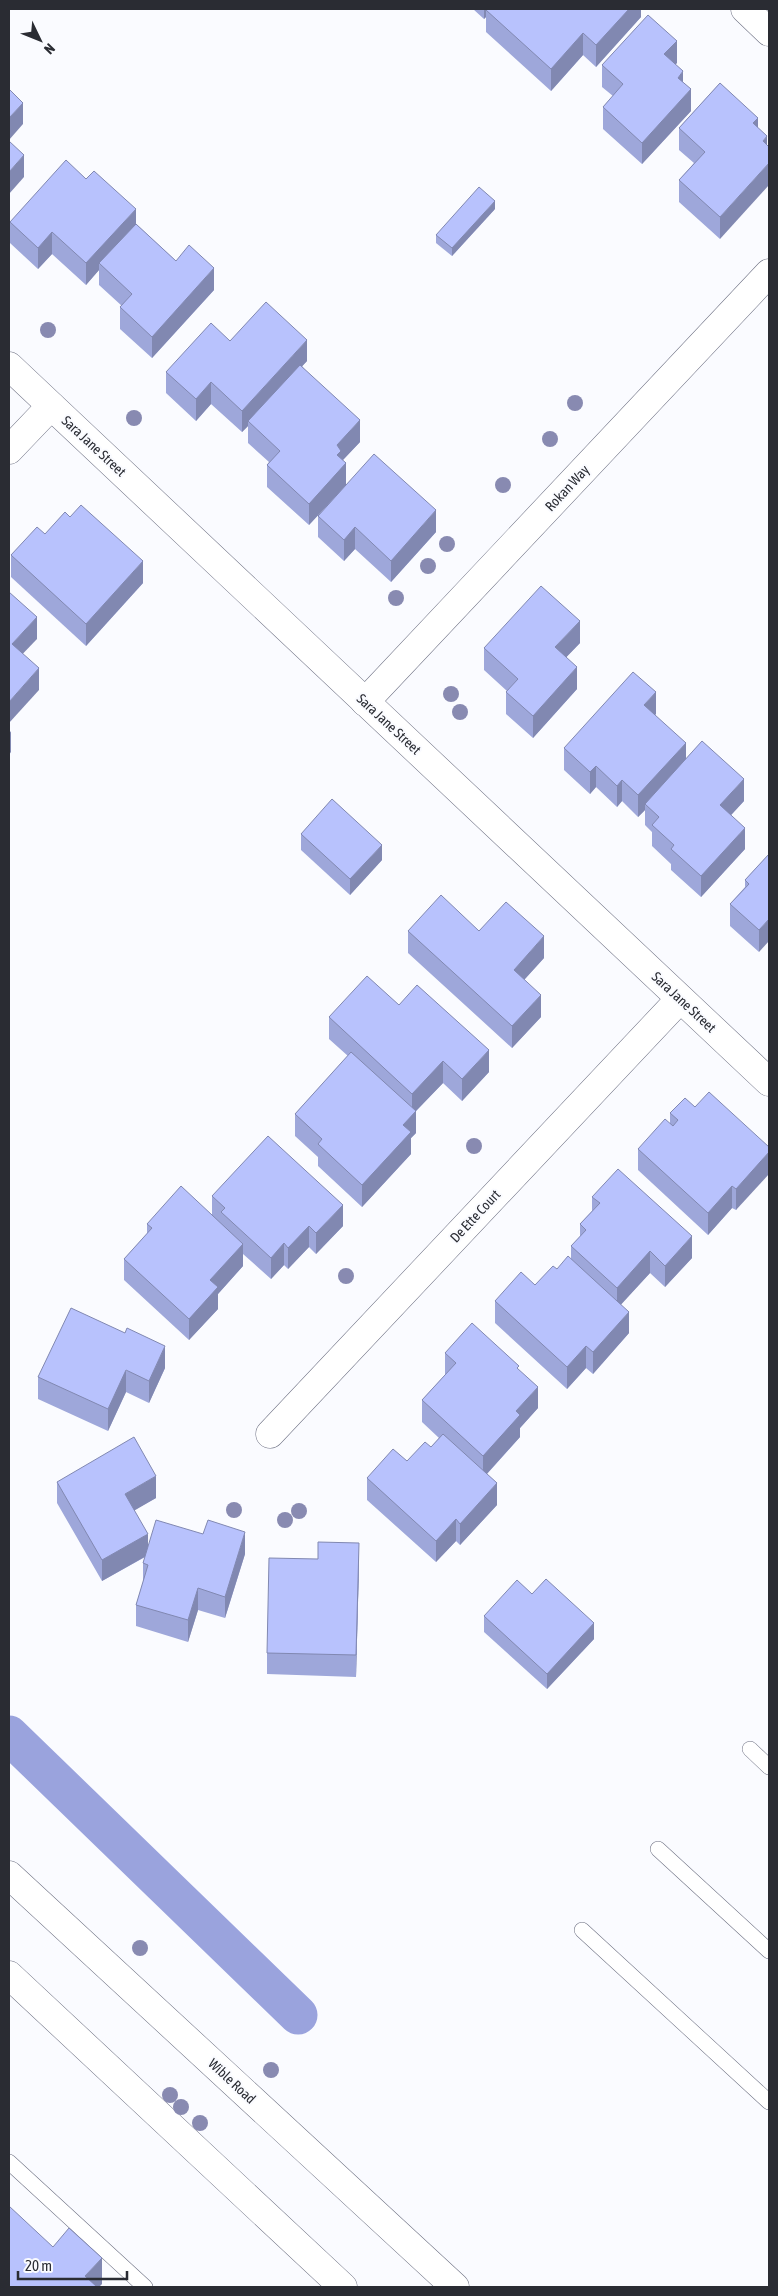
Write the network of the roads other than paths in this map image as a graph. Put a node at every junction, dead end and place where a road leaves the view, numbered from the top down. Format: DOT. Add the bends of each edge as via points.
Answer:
graph roads {
  1 [pos="745,9"];
  2 [pos="769,32"];
  3 [pos="769,273"];
  4 [pos="9,366"];
  5 [pos="51,406"];
  6 [pos="9,450"];
  7 [pos="365,702"];
  8 [pos="680,998"];
  9 [pos="769,1082"];
  10 [pos="270,1434"];
  11 [pos="750,1749"];
  12 [pos="769,1767"];
  13 [pos="658,1849"];
  14 [pos="9,1875"];
  15 [pos="582,1930"];
  16 [pos="769,1951"];
  17 [pos="9,1976"];
  18 [pos="769,2102"];
  19 [pos="9,2162"];
  20 [pos="450,2286"];
  21 [pos="145,2287"];
  22 [pos="343,2287"];
  1 -- 2 [label="street"];
  3 -- 7 [label="street, Rokan Way"];
  4 -- 5 [label="street, Sara Jane Street"];
  5 -- 6 [label="street"];
  5 -- 7 [label="street, Sara Jane Street"];
  7 -- 8 [label="street, Sara Jane Street"];
  8 -- 9 [label="street, Sara Jane Street"];
  8 -- 10 [label="street, De Ette Court"];
  11 -- 12 [label="lane"];
  13 -- 16 [label="lane"];
  14 -- 20 [label="street, Wible Road"];
  15 -- 18 [label="lane"];
  17 -- 22 [label="street"];
  19 -- 21 [label="lane"];
}
